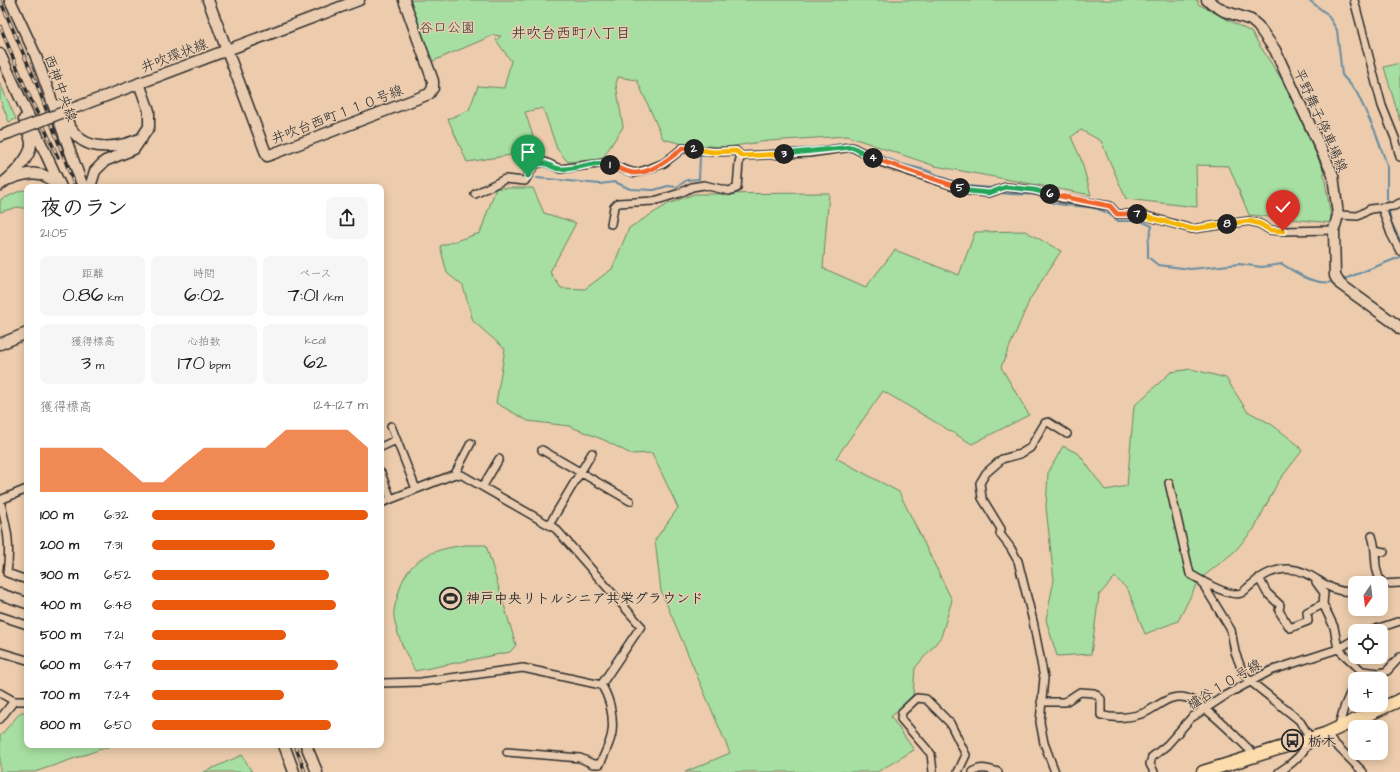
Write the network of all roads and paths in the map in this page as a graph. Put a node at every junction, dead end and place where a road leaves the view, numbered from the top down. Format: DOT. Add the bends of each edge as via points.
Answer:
graph roads {
  1 [pos="10,0"];
  2 [pos="208,0"];
  3 [pos="359,0"];
  4 [pos="404,0"];
  5 [pos="1208,0"];
  6 [pos="1354,0"];
  7 [pos="226,50"];
  8 [pos="0,54"];
  9 [pos="34,54"];
  10 [pos="0,58"];
  11 [pos="139,83"];
  12 [pos="4,134"];
  13 [pos="142,138"];
  14 [pos="740,154"];
  15 [pos="1400,157"];
  16 [pos="4,182"];
  17 [pos="53,184"];
  18 [pos="59,184"];
  19 [pos="82,184"];
  20 [pos="91,184"];
  21 [pos="475,194"];
  22 [pos="1400,203"];
  23 [pos="1387,207"];
  24 [pos="1338,215"];
  25 [pos="611,224"];
  26 [pos="1334,230"];
  27 [pos="1400,250"];
  28 [pos="1400,329"];
  29 [pos="24,334"];
  30 [pos="0,344"];
  31 [pos="391,426"];
  32 [pos="1067,434"];
  33 [pos="396,440"];
  34 [pos="471,443"];
  35 [pos="384,446"];
  36 [pos="542,450"];
  37 [pos="592,453"];
  38 [pos="499,459"];
  39 [pos="580,473"];
  40 [pos="455,474"];
  41 [pos="384,481"];
  42 [pos="1169,483"];
  43 [pos="483,486"];
  44 [pos="416,489"];
  45 [pos="24,492"];
  46 [pos="391,499"];
  47 [pos="0,500"];
  48 [pos="630,501"];
  49 [pos="384,502"];
  50 [pos="549,525"];
  51 [pos="1372,536"];
  52 [pos="1375,550"];
  53 [pos="1384,552"];
  54 [pos="1378,576"];
  55 [pos="1259,578"];
  56 [pos="24,579"];
  57 [pos="1313,579"];
  58 [pos="1201,581"];
  59 [pos="1388,583"];
  60 [pos="1400,583"];
  61 [pos="1348,591"];
  62 [pos="0,594"];
  63 [pos="24,602"];
  64 [pos="1323,604"];
  65 [pos="0,616"];
  66 [pos="1400,621"];
  67 [pos="24,624"];
  68 [pos="1388,625"];
  69 [pos="1348,643"];
  70 [pos="1338,649"];
  71 [pos="0,653"];
  72 [pos="1400,657"];
  73 [pos="24,659"];
  74 [pos="1362,671"];
  75 [pos="1250,681"];
  76 [pos="384,683"];
  77 [pos="601,685"];
  78 [pos="0,693"];
  79 [pos="1348,698"];
  80 [pos="1400,700"];
  81 [pos="14,701"];
  82 [pos="24,701"];
  83 [pos="1042,702"];
  84 [pos="1204,709"];
  85 [pos="0,719"];
  86 [pos="1338,729"];
  87 [pos="1325,734"];
  88 [pos="1312,739"];
  89 [pos="285,748"];
  90 [pos="307,748"];
  91 [pos="507,752"];
  92 [pos="1255,755"];
  93 [pos="294,772"];
  94 [pos="317,772"];
  95 [pos="933,772"];
  96 [pos="958,772"];
  97 [pos="973,772"];
  98 [pos="998,772"];
  99 [pos="1054,772"];
  100 [pos="1154,772"];
  101 [pos="1203,772"];
  102 [pos="1279,772"];
  103 [pos="1363,772"];
  1 -- 9 [label="street, 西神中央線"];
  2 -- 7 [label="street"];
  3 -- 7 [label="street, 井吹環状線"];
  4 -- 7 [label="street, 井吹台西町１１０号線" via="434,81 429,94 267,156"];
  5 -- 24 [label="street, 平野舞子停車場線" via="1224,11 1251,20 1275,50 1333,174"];
  6 -- 15 [label="street" via="1382,106"];
  7 -- 11 [label="street, 井吹環状線"];
  8 -- 18 [label="street"];
  9 -- 13 [label="street" via="72,130 84,143 115,147"];
  9 -- 19 [label="street, 西神中央線"];
  10 -- 16 [label="street" via="23,114 31,145 24,160"];
  11 -- 12 [label="street, 井吹環状線, bridge"];
  11 -- 13 [label="street" via="149,111 149,127"];
  13 -- 20 [label="street" via="134,149 105,161 95,171"];
  14 -- 21 [label="street" via="683,148 664,162 635,173 605,163 560,169 545,162 535,164 525,181 505,179"];
  14 -- 25 [label="street" via="737,188 729,191 704,185 654,201 618,203 614,206"];
  14 -- 26 [label="street" via="809,153 852,147 883,163 969,191 989,193 1006,187 1034,190 1061,198 1110,206 1117,214 1138,214 1192,229 1249,221 1270,230"];
  16 -- 17 [label="street" via="25,173 36,173 46,176"];
  22 -- 23 [label="street"];
  23 -- 24 [label="street" via="1370,209 1358,216"];
  23 -- 27 [label="street" via="1391,234"];
  24 -- 26 [label="street, 平野舞子停車場線"];
  26 -- 28 [label="street, 平野舞子停車場線" via="1335,276 1339,282"];
  29 -- 30 [label="street"];
  31 -- 33 [label="street"];
  32 -- 83 [label="street" via="1048,422 1044,423 1030,448 1002,459 986,473 980,484 982,498 1001,529 1000,534 1018,561 1044,678"];
  33 -- 35 [label="street"];
  33 -- 44 [label="street"];
  34 -- 40 [label="street"];
  36 -- 39 [label="street"];
  37 -- 39 [label="street"];
  38 -- 43 [label="street"];
  39 -- 48 [label="street"];
  39 -- 50 [label="street"];
  40 -- 43 [label="street"];
  40 -- 44 [label="street"];
  41 -- 46 [label="street"];
  42 -- 58 [label="street" via="1190,574"];
  43 -- 50 [label="street"];
  44 -- 46 [label="street"];
  45 -- 47 [label="street"];
  46 -- 49 [label="street"];
  47 -- 56 [label="street" via="8,532 7,573"];
  50 -- 77 [label="street" via="556,529 640,626"];
  51 -- 52 [label="street"];
  52 -- 53 [label="street"];
  52 -- 54 [label="street"];
  55 -- 57 [label="street" via="1277,570 1290,569 1301,571"];
  55 -- 58 [label="street" via="1241,593 1232,594"];
  55 -- 64 [label="street" via="1268,593 1280,605 1279,611 1287,627 1308,621 1306,612"];
  57 -- 61 [label="street" via="1339,592"];
  57 -- 64 [label="street" via="1324,593"];
  58 -- 75 [label="street" via="1231,630 1235,652 1243,673"];
  59 -- 60 [label="street"];
  62 -- 63 [label="street"];
  64 -- 70 [label="street" via="1334,627"];
  65 -- 67 [label="street"];
  66 -- 68 [label="street"];
  69 -- 70 [label="street, 櫨谷１０号線"];
  70 -- 74 [label="street"];
  70 -- 75 [label="street, 櫨谷１０号線" via="1270,671"];
  71 -- 73 [label="street"];
  72 -- 74 [label="street" via="1387,671"];
  75 -- 84 [label="street, 櫨谷１０号線"];
  75 -- 88 [label="street" via="1299,720"];
  76 -- 77 [label="street" via="421,682 523,668"];
  77 -- 91 [label="street" via="606,690 614,722 610,743 600,764 593,764 580,758"];
  78 -- 81 [label="street"];
  79 -- 86 [label="street"];
  80 -- 86 [label="main road"];
  81 -- 82 [label="street"];
  81 -- 85 [label="street"];
  83 -- 84 [label="street" via="1065,702 1080,692 1094,693 1101,699 1101,715 1111,718 1145,713 1170,698 1187,698"];
  83 -- 99 [label="street" via="1040,722"];
  84 -- 92 [label="street"];
  84 -- 100 [label="street, 櫨谷１０号線" via="1191,718 1152,757 1150,764"];
  86 -- 87 [label="main road"];
  87 -- 88 [label="main road"];
  87 -- 103 [label="street"];
  88 -- 92 [label="main road"];
  88 -- 102 [label="street" via="1290,765"];
  89 -- 93 [label="street"];
  90 -- 94 [label="street"];
  92 -- 101 [label="main road"];
  95 -- 96 [label="street" via="931,754 901,719 902,712 917,698 926,699 950,724 966,755"];
  97 -- 98 [label="street" via="987,768"];
}
